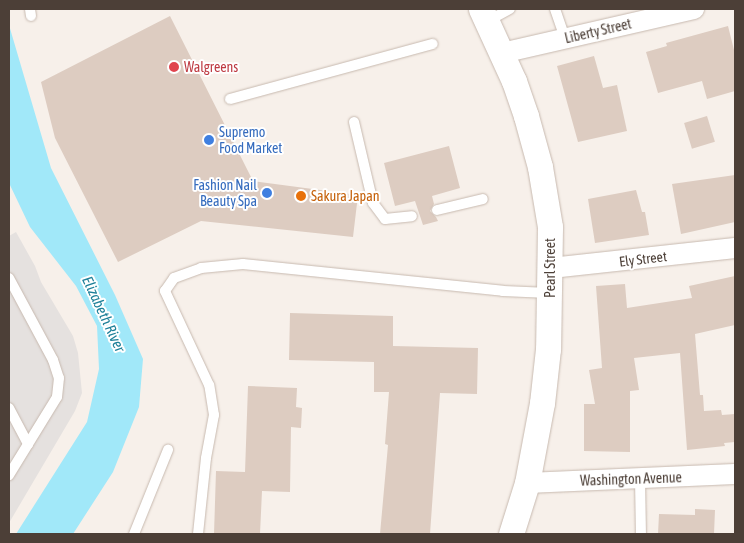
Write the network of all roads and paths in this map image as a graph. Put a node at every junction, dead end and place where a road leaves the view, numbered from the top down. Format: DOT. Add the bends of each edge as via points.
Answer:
graph roads {
  1 [pos="510,9"];
  2 [pos="555,9"];
  3 [pos="694,9"];
  4 [pos="484,15"];
  5 [pos="565,38"];
  6 [pos="433,44"];
  7 [pos="502,53"];
  8 [pos="230,99"];
  9 [pos="354,122"];
  10 [pos="483,199"];
  11 [pos="437,210"];
  12 [pos="412,216"];
  13 [pos="735,248"];
  14 [pos="551,268"];
  15 [pos="9,278"];
  16 [pos="550,293"];
  17 [pos="9,408"];
  18 [pos="13,425"];
  19 [pos="28,444"];
  20 [pos="168,450"];
  21 [pos="735,474"];
  22 [pos="9,475"];
  23 [pos="640,479"];
  24 [pos="527,483"];
  25 [pos="134,534"];
  26 [pos="198,534"];
  27 [pos="511,534"];
  28 [pos="642,534"];
  1 -- 4 [label="lane"];
  2 -- 5 [label="lane"];
  3 -- 5 [label="street, Liberty Street"];
  4 -- 7 [label="street, Pearl Street"];
  5 -- 7 [label="street, Liberty Street"];
  6 -- 8 [label="lane"];
  7 -- 14 [label="street, Pearl Street" via="523,107 540,167 550,226"];
  9 -- 12 [label="lane" via="373,203 385,219"];
  10 -- 11 [label="lane"];
  13 -- 14 [label="street, Ely Street"];
  14 -- 16 [label="street, Pearl Street"];
  15 -- 19 [label="lane" via="53,360 59,378 57,397"];
  16 -- 24 [label="street, Pearl Street" via="542,403"];
  16 -- 26 [label="lane" via="243,264 201,268 174,278 165,292 209,385 214,415"];
  17 -- 18 [label="lane"];
  18 -- 19 [label="lane"];
  19 -- 22 [label="lane"];
  20 -- 25 [label="lane"];
  21 -- 23 [label="street, Washington Avenue"];
  23 -- 24 [label="street, Washington Avenue"];
  23 -- 28 [label="lane"];
  24 -- 27 [label="street, Pearl Street"];
}
